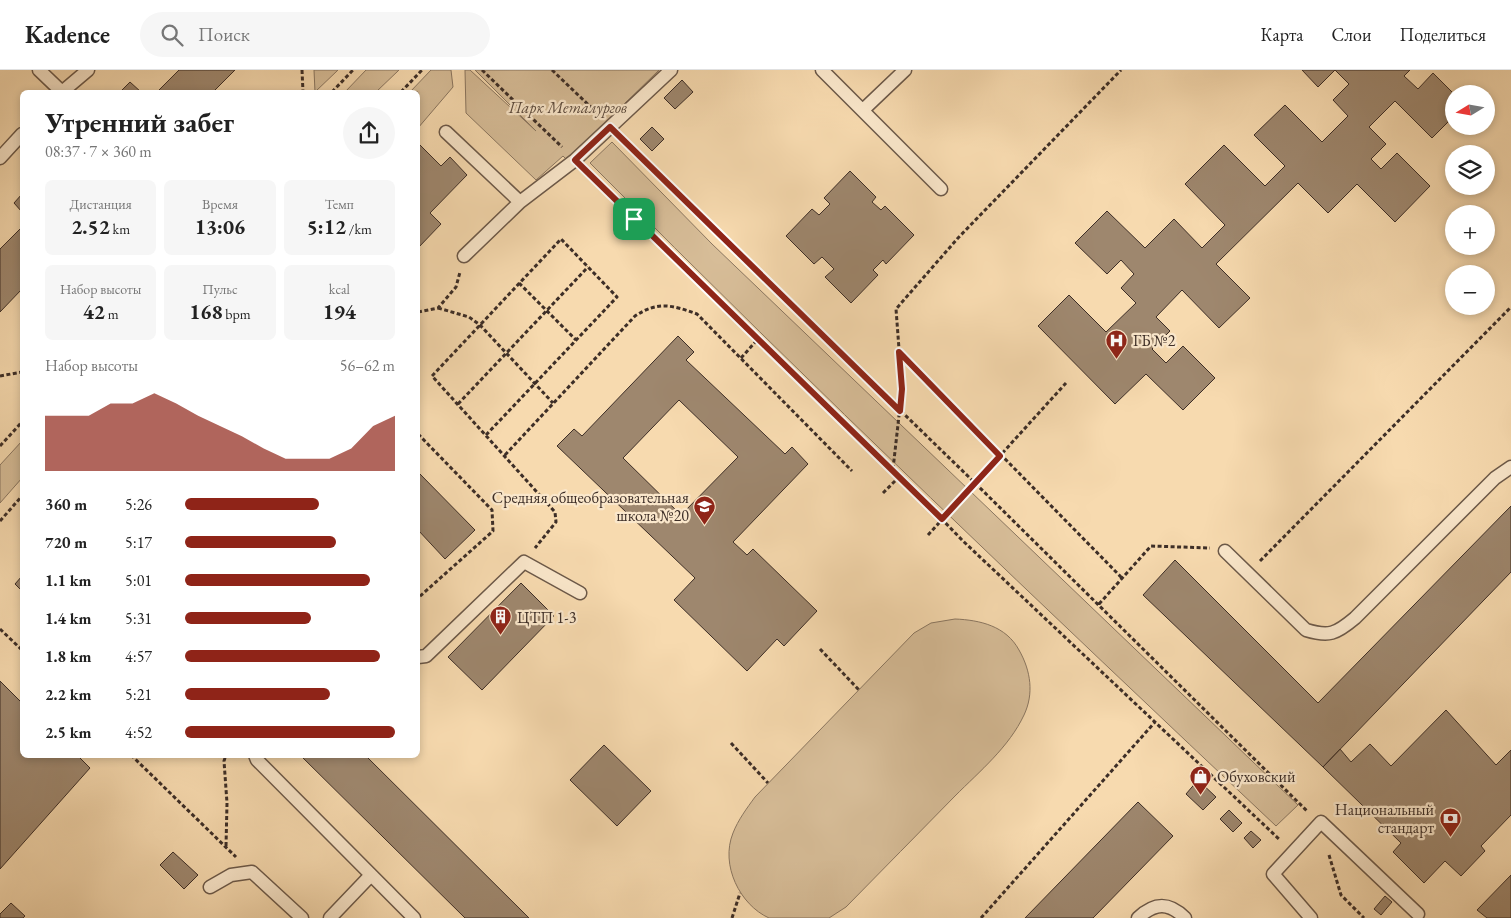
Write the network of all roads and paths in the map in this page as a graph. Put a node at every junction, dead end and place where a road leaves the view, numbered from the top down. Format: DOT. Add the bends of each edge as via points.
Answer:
graph roads {
  1 [pos="39,70"];
  2 [pos="88,70"];
  3 [pos="302,70"];
  4 [pos="353,70"];
  5 [pos="422,70"];
  6 [pos="482,70"];
  7 [pos="552,70"];
  8 [pos="671,70"];
  9 [pos="822,70"];
  10 [pos="905,70"];
  11 [pos="1121,70"];
  12 [pos="60,90"];
  13 [pos="64,90"];
  14 [pos="303,90"];
  15 [pos="334,90"];
  16 [pos="403,90"];
  17 [pos="863,110"];
  18 [pos="610,127"];
  19 [pos="446,132"];
  20 [pos="20,136"];
  21 [pos="0,158"];
  22 [pos="575,160"];
  23 [pos="941,189"];
  24 [pos="520,202"];
  25 [pos="464,256"];
  26 [pos="588,268"];
  27 [pos="519,283"];
  28 [pos="1511,307"];
  29 [pos="438,308"];
  30 [pos="547,310"];
  31 [pos="420,312"];
  32 [pos="480,325"];
  33 [pos="758,339"];
  34 [pos="576,340"];
  35 [pos="899,352"];
  36 [pos="506,354"];
  37 [pos="741,358"];
  38 [pos="20,372"];
  39 [pos="0,376"];
  40 [pos="1066,383"];
  41 [pos="535,384"];
  42 [pos="554,403"];
  43 [pos="458,404"];
  44 [pos="900,411"];
  45 [pos="20,424"];
  46 [pos="486,435"];
  47 [pos="420,436"];
  48 [pos="0,446"];
  49 [pos="505,455"];
  50 [pos="1000,456"];
  51 [pos="1511,467"];
  52 [pos="893,470"];
  53 [pos="852,471"];
  54 [pos="900,476"];
  55 [pos="974,482"];
  56 [pos="884,493"];
  57 [pos="20,498"];
  58 [pos="942,519"];
  59 [pos="0,521"];
  60 [pos="928,535"];
  61 [pos="1225,551"];
  62 [pos="524,562"];
  63 [pos="1248,572"];
  64 [pos="1122,578"];
  65 [pos="580,593"];
  66 [pos="420,596"];
  67 [pos="1099,604"];
  68 [pos="0,629"];
  69 [pos="20,648"];
  70 [pos="820,649"];
  71 [pos="420,657"];
  72 [pos="859,690"];
  73 [pos="1155,722"];
  74 [pos="731,743"];
  75 [pos="134,758"];
  76 [pos="226,758"];
  77 [pos="256,758"];
  78 [pos="768,783"];
  79 [pos="1317,826"];
  80 [pos="226,847"];
  81 [pos="1292,853"];
  82 [pos="252,872"];
  83 [pos="371,875"];
  84 [pos="210,887"];
  85 [pos="740,893"];
  86 [pos="1418,914"];
  87 [pos="1307,917"];
  88 [pos="302,918"];
  89 [pos="330,918"];
  90 [pos="414,918"];
  91 [pos="732,918"];
  92 [pos="981,918"];
  93 [pos="1138,918"];
  94 [pos="1185,918"];
  95 [pos="1364,918"];
  1 -- 12 [label="lane"];
  2 -- 13 [label="lane"];
  3 -- 14 [label="path"];
  4 -- 15 [label="path"];
  5 -- 16 [label="path"];
  6 -- 22 [label="path"];
  7 -- 18 [label="path"];
  8 -- 18 [label="lane"];
  9 -- 17 [label="lane"];
  10 -- 17 [label="lane"];
  11 -- 35 [label="path" via="958,238 896,309"];
  17 -- 23 [label="lane"];
  18 -- 22 [label="lane"];
  18 -- 44 [label="path"];
  19 -- 24 [label="lane"];
  20 -- 21 [label="lane"];
  22 -- 24 [label="lane"];
  22 -- 33 [label="path"];
  24 -- 25 [label="lane"];
  25 -- 29 [label="path" via="456,287"];
  26 -- 27 [label="path" via="561,239"];
  26 -- 30 [label="path"];
  26 -- 34 [label="path" via="617,297"];
  27 -- 30 [label="path"];
  27 -- 32 [label="path"];
  28 -- 63 [label="path"];
  29 -- 31 [label="path"];
  29 -- 32 [label="path" via="469,317"];
  30 -- 34 [label="path"];
  30 -- 36 [label="path"];
  32 -- 36 [label="path"];
  32 -- 43 [label="path" via="432,376"];
  33 -- 37 [label="path"];
  33 -- 52 [label="path"];
  34 -- 41 [label="path"];
  35 -- 44 [label="path"];
  35 -- 50 [label="path"];
  36 -- 41 [label="path"];
  36 -- 43 [label="path"];
  37 -- 42 [label="path" via="697,314 673,306 650,307 635,316"];
  37 -- 53 [label="path"];
  38 -- 39 [label="path"];
  40 -- 50 [label="path"];
  41 -- 42 [label="path"];
  41 -- 46 [label="path"];
  42 -- 49 [label="path"];
  43 -- 46 [label="path"];
  44 -- 52 [label="path"];
  44 -- 55 [label="path"];
  45 -- 48 [label="path"];
  46 -- 49 [label="path"];
  47 -- 66 [label="path" via="492,510 492,531"];
  49 -- 62 [label="path" via="555,512 556,522"];
  50 -- 55 [label="path"];
  50 -- 64 [label="path"];
  51 -- 63 [label="lane" via="1340,631 1324,636 1306,630"];
  52 -- 54 [label="path"];
  54 -- 56 [label="path"];
  54 -- 58 [label="path"];
  55 -- 58 [label="path"];
  55 -- 67 [label="path"];
  57 -- 59 [label="path"];
  58 -- 60 [label="path"];
  58 -- 73 [label="path"];
  61 -- 63 [label="lane"];
  61 -- 64 [label="path" via="1203,547 1151,546"];
  62 -- 65 [label="lane"];
  62 -- 71 [label="lane" via="426,656"];
  64 -- 67 [label="path"];
  67 -- 79 [label="path" via="1303,805"];
  68 -- 69 [label="path"];
  70 -- 72 [label="path"];
  73 -- 81 [label="path"];
  73 -- 92 [label="path"];
  74 -- 78 [label="path"];
  75 -- 80 [label="path"];
  76 -- 80 [label="path"];
  77 -- 83 [label="lane"];
  79 -- 81 [label="lane"];
  79 -- 86 [label="lane" via="1321,822"];
  79 -- 95 [label="path" via="1341,895"];
  80 -- 82 [label="path"];
  81 -- 87 [label="lane" via="1274,874"];
  82 -- 84 [label="lane" via="231,874"];
  82 -- 88 [label="lane"];
  83 -- 89 [label="lane"];
  83 -- 90 [label="lane"];
  85 -- 91 [label="path"];
  93 -- 94 [label="lane" via="1147,910 1163,906 1174,908"];
}
